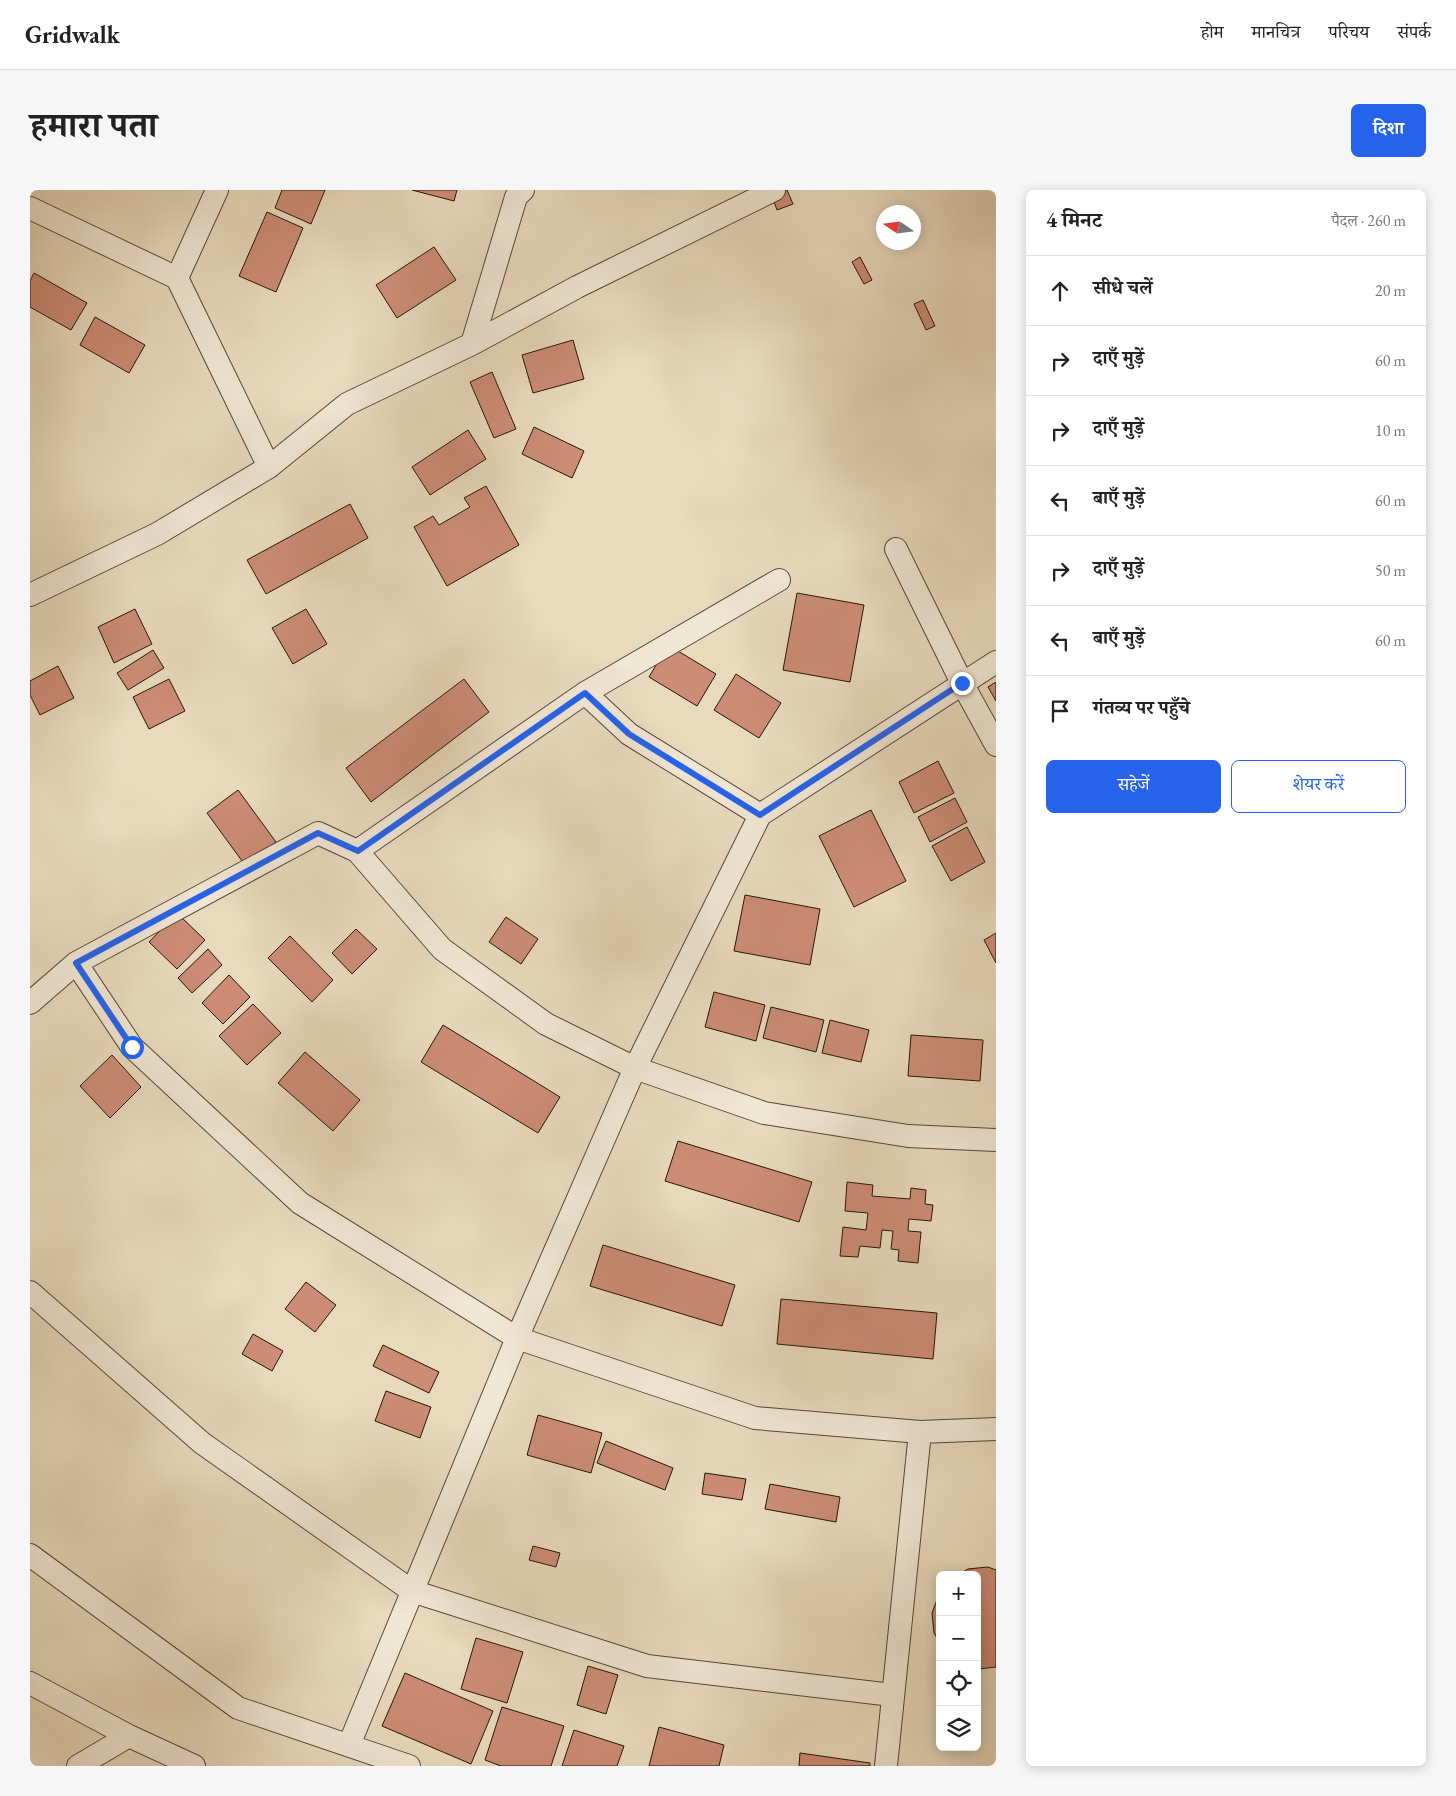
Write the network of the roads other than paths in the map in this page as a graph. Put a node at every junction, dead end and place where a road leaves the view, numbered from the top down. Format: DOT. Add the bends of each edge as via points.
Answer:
graph roads {
  1 [pos="217,190"];
  2 [pos="523,190"];
  3 [pos="774,190"];
  4 [pos="30,208"];
  5 [pos="177,278"];
  6 [pos="472,344"];
  7 [pos="270,467"];
  8 [pos="896,549"];
  9 [pos="779,580"];
  10 [pos="30,595"];
  11 [pos="996,662"];
  12 [pos="962,683"];
  13 [pos="585,693"];
  14 [pos="996,745"];
  15 [pos="760,815"];
  16 [pos="358,851"];
  17 [pos="76,963"];
  18 [pos="30,1002"];
  19 [pos="635,1068"];
  20 [pos="996,1140"];
  21 [pos="30,1292"];
  22 [pos="516,1338"];
  23 [pos="996,1429"];
  24 [pos="920,1432"];
  25 [pos="30,1555"];
  26 [pos="412,1591"];
  27 [pos="30,1683"];
  28 [pos="892,1695"];
  29 [pos="128,1736"];
  30 [pos="349,1745"];
  31 [pos="78,1766"];
  32 [pos="194,1766"];
  33 [pos="409,1766"];
  34 [pos="886,1766"];
  1 -- 5 [label="street"];
  2 -- 6 [label="street" via="516,198"];
  3 -- 6 [label="street" via="577,287"];
  4 -- 5 [label="street"];
  5 -- 7 [label="street"];
  6 -- 7 [label="street" via="347,404"];
  7 -- 10 [label="street" via="157,534"];
  8 -- 12 [label="street"];
  9 -- 13 [label="street"];
  11 -- 12 [label="street"];
  12 -- 14 [label="street"];
  12 -- 15 [label="street"];
  13 -- 15 [label="street" via="629,734"];
  13 -- 16 [label="street"];
  15 -- 19 [label="street"];
  16 -- 17 [label="street" via="318,833"];
  16 -- 19 [label="street" via="442,949 546,1024"];
  17 -- 18 [label="street"];
  17 -- 22 [label="street" via="132,1047 300,1203"];
  19 -- 20 [label="street" via="764,1113 908,1136"];
  19 -- 22 [label="street"];
  21 -- 26 [label="street" via="202,1443"];
  22 -- 24 [label="street" via="755,1418"];
  22 -- 26 [label="street"];
  23 -- 24 [label="street"];
  24 -- 28 [label="street"];
  25 -- 30 [label="street" via="238,1708"];
  26 -- 28 [label="street" via="647,1666"];
  26 -- 30 [label="street"];
  27 -- 29 [label="street"];
  28 -- 34 [label="street"];
  29 -- 31 [label="street"];
  29 -- 32 [label="street"];
  30 -- 33 [label="street"];
}
